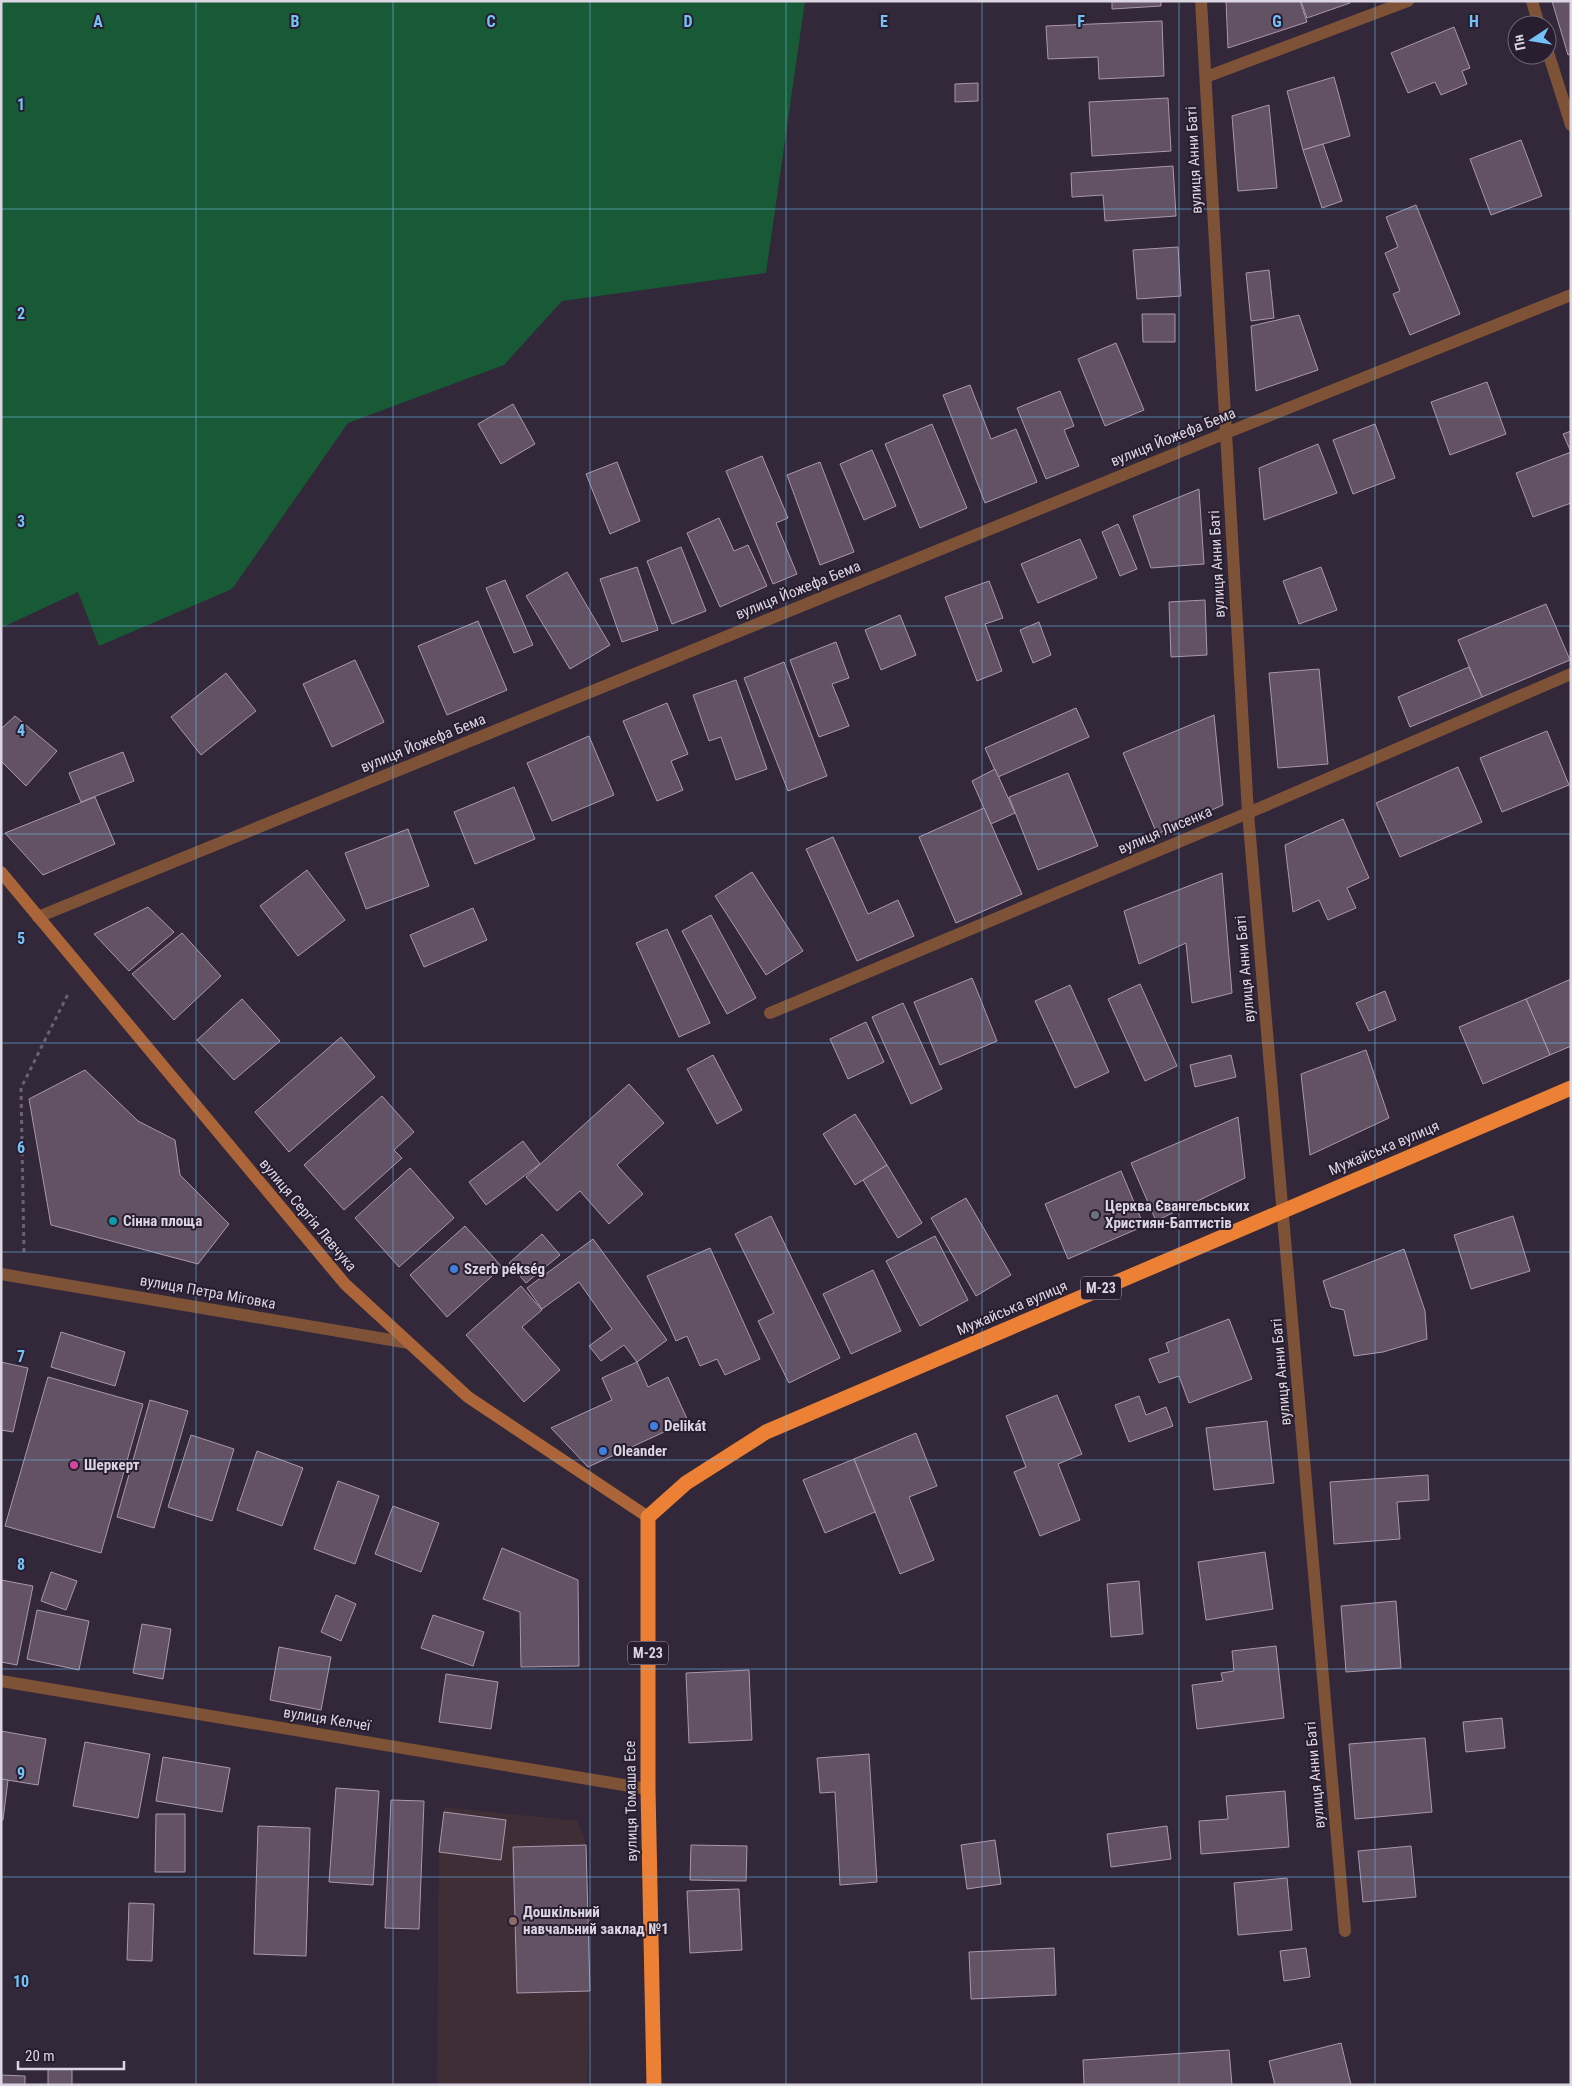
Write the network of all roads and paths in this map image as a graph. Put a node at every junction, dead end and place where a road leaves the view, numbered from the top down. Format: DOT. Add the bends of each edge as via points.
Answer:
graph roads {
  1 [pos="1201,1"];
  2 [pos="1408,1"];
  3 [pos="1532,1"];
  4 [pos="1536,15"];
  5 [pos="1552,65"];
  6 [pos="1206,77"];
  7 [pos="1571,125"];
  8 [pos="1571,295"];
  9 [pos="1226,433"];
  10 [pos="1571,674"];
  11 [pos="1248,813"];
  12 [pos="1,872"];
  13 [pos="38,917"];
  14 [pos="81,968"];
  15 [pos="770,1013"];
  16 [pos="1571,1088"];
  17 [pos="1283,1211"];
  18 [pos="1,1274"];
  19 [pos="24,1277"];
  20 [pos="409,1343"];
  21 [pos="648,1517"];
  22 [pos="1,1681"];
  23 [pos="648,1788"];
  24 [pos="1345,1931"];
  25 [pos="654,2085"];
  1 -- 6 [label="street, вулиця Анни Баті"];
  2 -- 6 [label="street"];
  3 -- 4 [label="street"];
  5 -- 7 [label="street"];
  6 -- 9 [label="street, вулиця Анни Баті"];
  8 -- 9 [label="street, вулиця Йожефа Бема"];
  9 -- 11 [label="street, вулиця Анни Баті"];
  9 -- 13 [label="street, вулиця Йожефа Бема"];
  10 -- 11 [label="street, вулиця Лисенка"];
  11 -- 15 [label="street, вулиця Лисенка"];
  11 -- 17 [label="street, вулиця Анни Баті"];
  12 -- 13 [label="main road, вулиця Сергія Левчука"];
  13 -- 14 [label="main road, вулиця Сергія Левчука"];
  14 -- 19 [label="path" via="21,1088"];
  14 -- 20 [label="main road, вулиця Сергія Левчука" via="345,1284"];
  16 -- 17 [label="highway, Мужайська вулиця / М-23"];
  17 -- 21 [label="highway, Мужайська вулиця / М-23" via="766,1432 686,1483"];
  17 -- 24 [label="street, вулиця Анни Баті"];
  18 -- 19 [label="street, вулиця Петра Міговка"];
  19 -- 20 [label="street, вулиця Петра Міговка"];
  20 -- 21 [label="main road, вулиця Сергія Левчука" via="468,1397"];
  21 -- 23 [label="highway, вулиця Томаша Есе / М-23"];
  22 -- 23 [label="street, вулиця Келчеї"];
  23 -- 25 [label="highway, вулиця Томаша Есе / М-23"];
}
